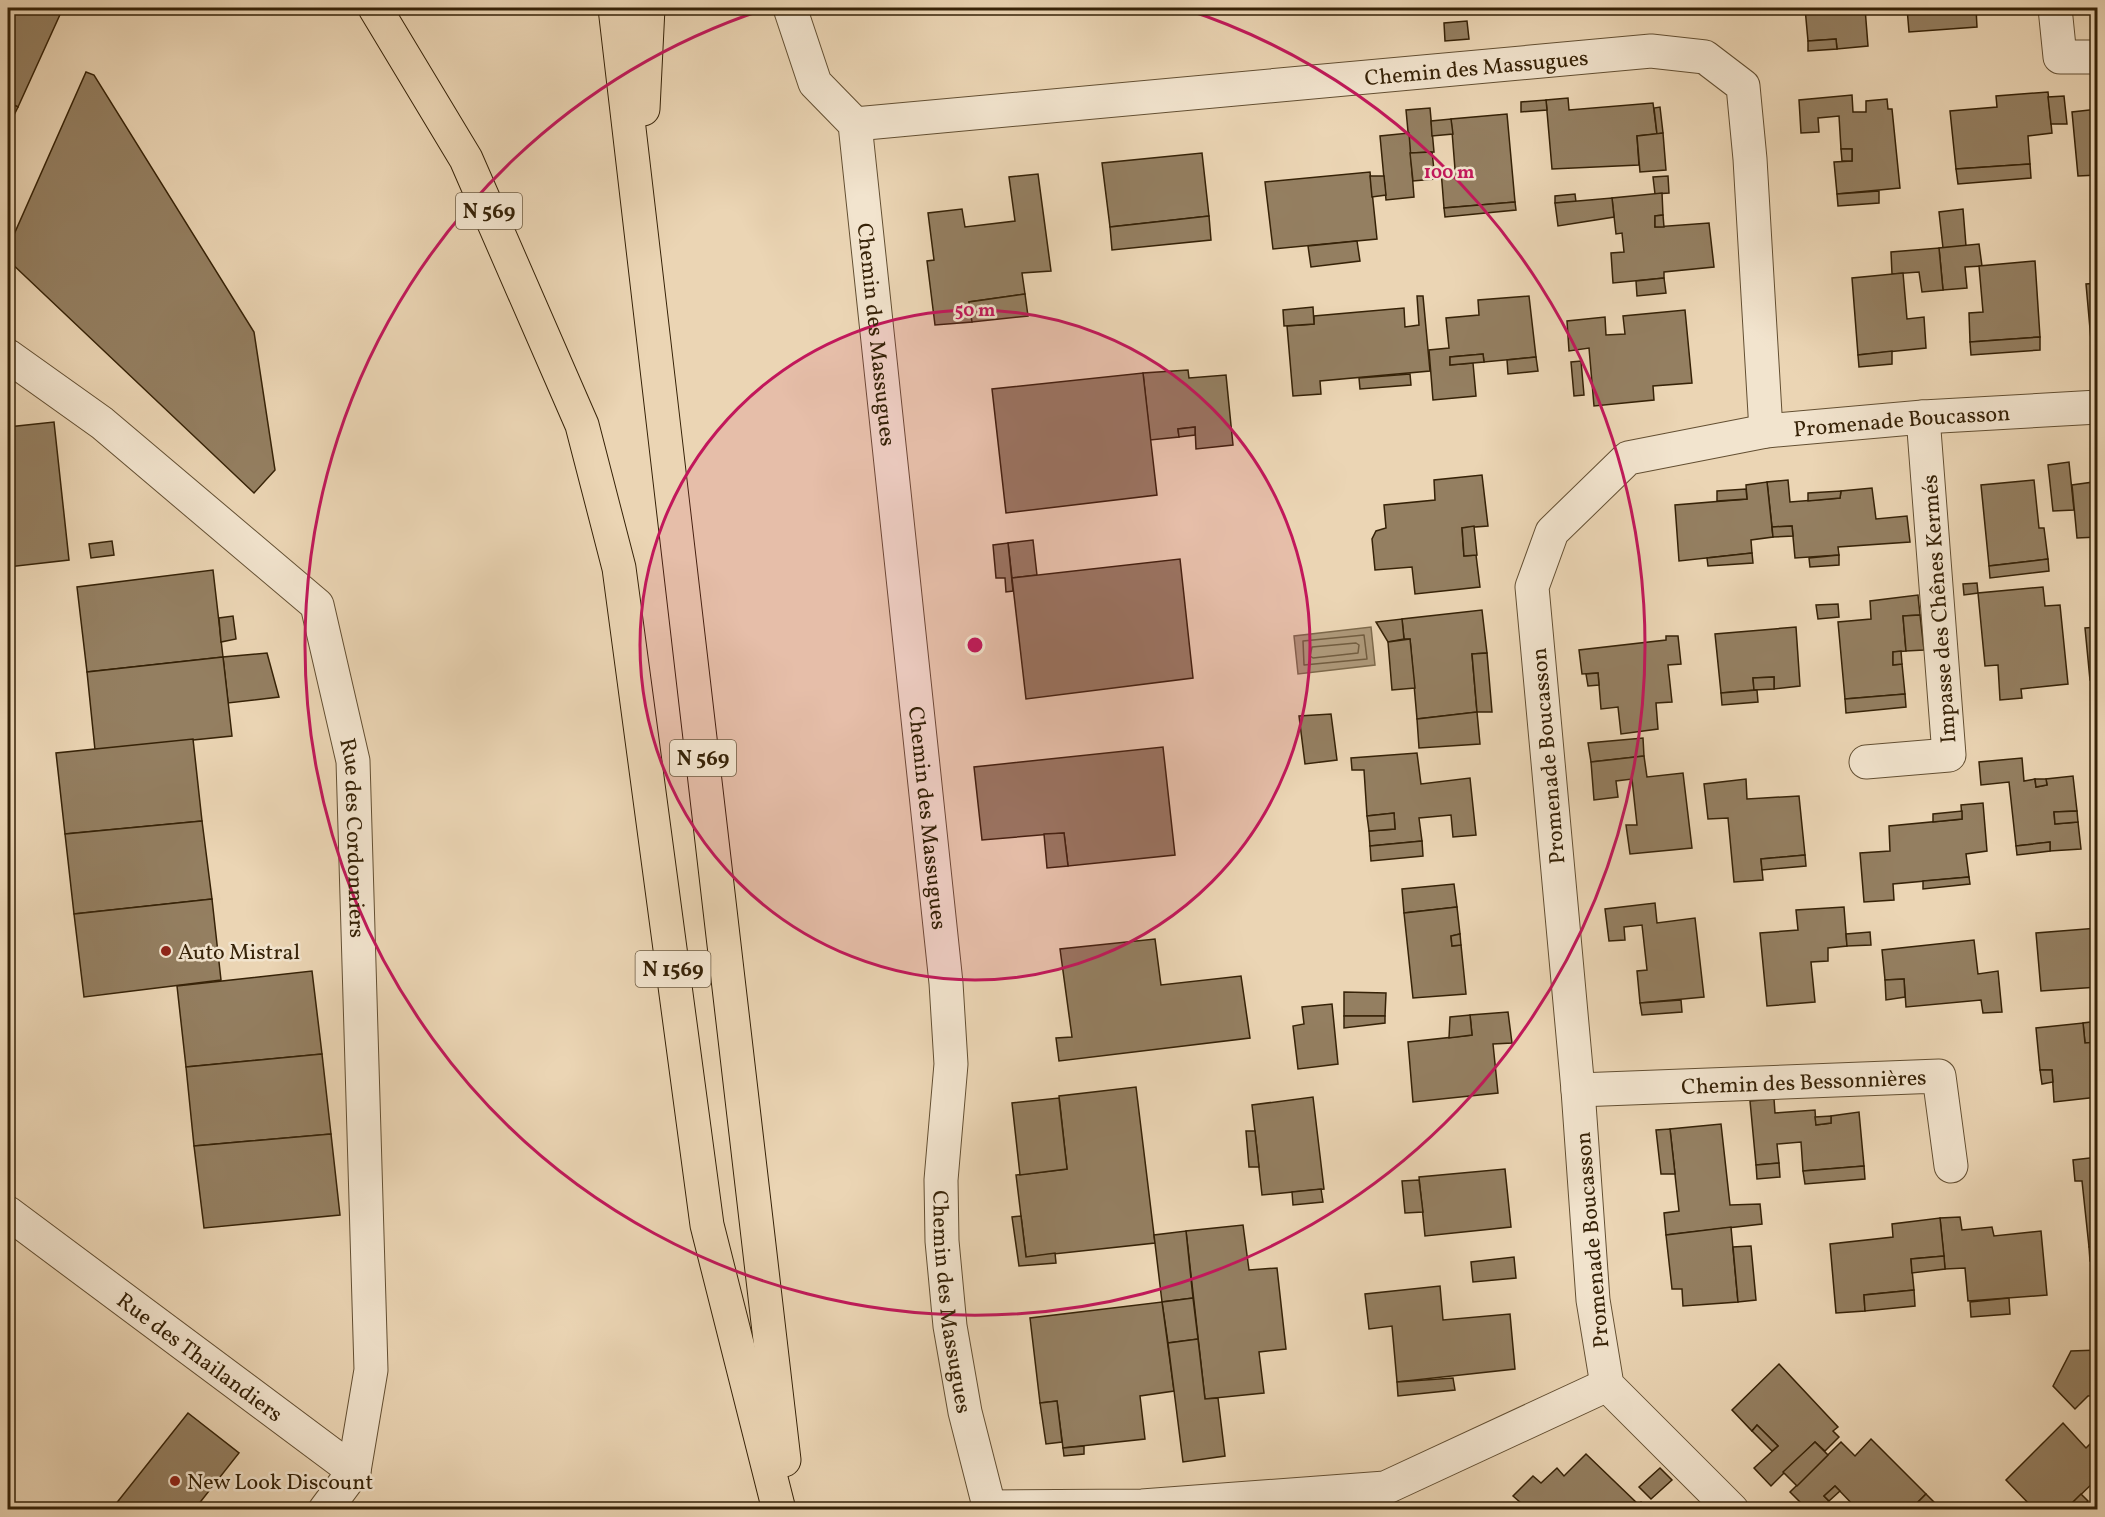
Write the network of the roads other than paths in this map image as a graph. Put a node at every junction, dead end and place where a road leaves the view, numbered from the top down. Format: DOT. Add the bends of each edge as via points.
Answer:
graph roads {
  1 [pos="375,8"];
  2 [pos="615,8"];
  3 [pos="648,8"];
  4 [pos="790,8"];
  5 [pos="2055,8"];
  6 [pos="2097,57"];
  7 [pos="855,124"];
  8 [pos="638,192"];
  9 [pos="8,356"];
  10 [pos="2097,407"];
  11 [pos="1923,417"];
  12 [pos="582,425"];
  13 [pos="1766,431"];
  14 [pos="1866,762"];
  15 [pos="1578,1090"];
  16 [pos="1951,1166"];
  17 [pos="8,1213"];
  18 [pos="1607,1385"];
  19 [pos="354,1471"];
  20 [pos="990,1508"];
  21 [pos="325,1509"];
  22 [pos="779,1509"];
  23 [pos="790,1509"];
  24 [pos="1732,1509"];
  1 -- 12 [label="main road, N 569" via="466,159"];
  2 -- 8 [label="main road, N 569"];
  3 -- 8 [label="main road, N 569"];
  4 -- 7 [label="street" via="814,83"];
  5 -- 6 [label="street" via="2060,57"];
  7 -- 13 [label="street, Chemin des Massugues" via="1651,51 1706,57 1743,86"];
  7 -- 20 [label="street, Chemin des Massugues" via="946,983 951,1064 941,1180 949,1316 964,1412"];
  8 -- 23 [label="main road, N 569"];
  9 -- 19 [label="street, Rue des Cordonniers" via="102,423 317,605 353,761 372,1370"];
  10 -- 11 [label="street, Promenade Boucasson"];
  11 -- 13 [label="street, Promenade Boucasson"];
  11 -- 14 [label="street, Impasse des Chênes Kermés" via="1949,756"];
  12 -- 22 [label="main road, N 1569" via="619,568 707,1225"];
  13 -- 15 [label="street, Promenade Boucasson" via="1628,458 1552,532 1532,586"];
  15 -- 16 [label="street, Chemin des Bessonnières" via="1939,1076"];
  15 -- 18 [label="street, Promenade Boucasson" via="1593,1299"];
  17 -- 19 [label="street, Rue des Thailandiers"];
  18 -- 20 [label="street" via="1385,1488 1142,1506"];
  18 -- 24 [label="street"];
  19 -- 21 [label="street"];
}
